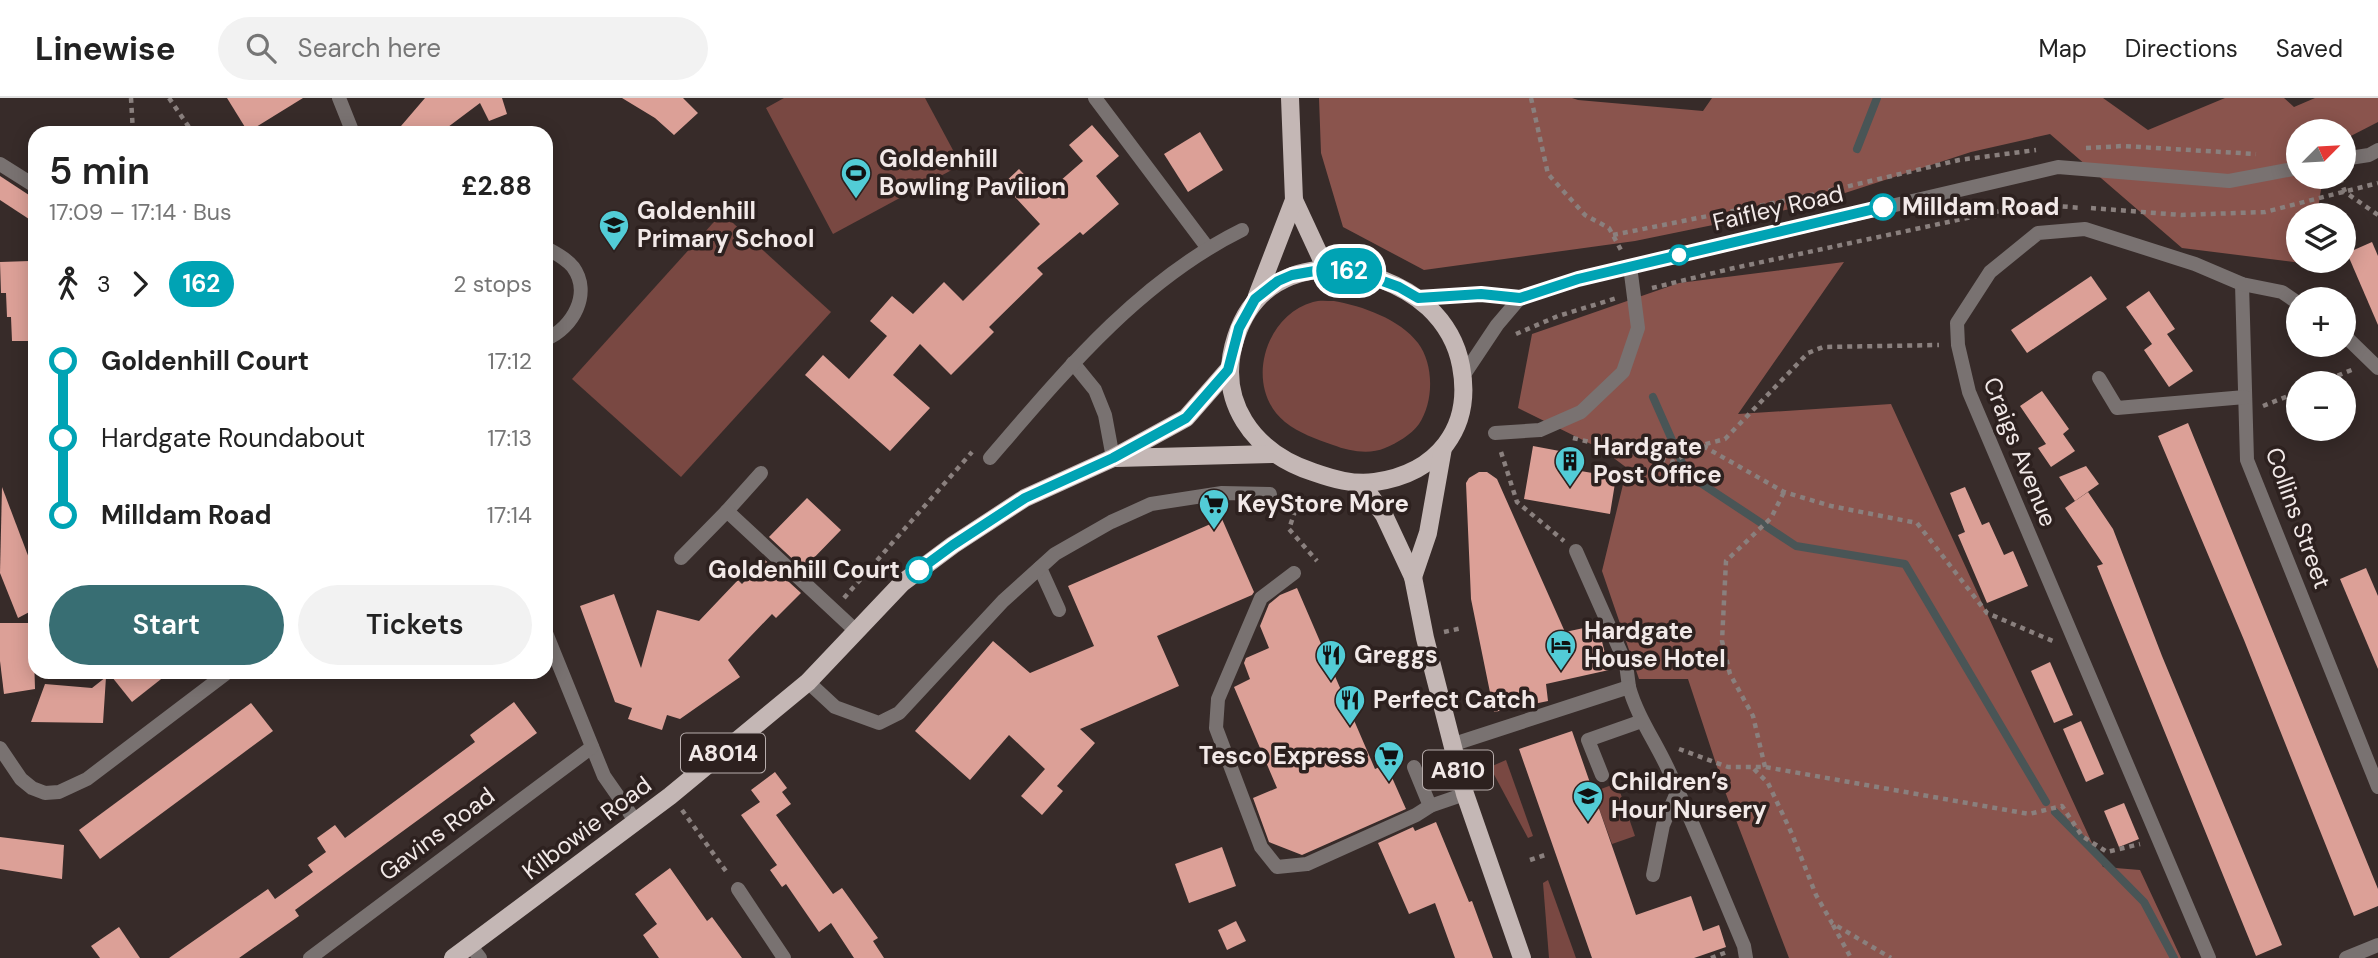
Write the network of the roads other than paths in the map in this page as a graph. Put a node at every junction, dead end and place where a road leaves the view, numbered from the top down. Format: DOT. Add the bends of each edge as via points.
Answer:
graph roads {
  1 [pos="339,98"];
  2 [pos="1095,98"];
  3 [pos="1290,98"];
  4 [pos="350,126"];
  5 [pos="2378,150"];
  6 [pos="2356,157"];
  7 [pos="0,164"];
  8 [pos="2286,170"];
  9 [pos="28,182"];
  10 [pos="1294,200"];
  11 [pos="1242,230"];
  12 [pos="1207,247"];
  13 [pos="553,253"];
  14 [pos="1630,266"];
  15 [pos="1326,269"];
  16 [pos="2242,284"];
  17 [pos="2286,295"];
  18 [pos="1418,298"];
  19 [pos="1520,298"];
  20 [pos="1255,299"];
  21 [pos="553,336"];
  22 [pos="2356,347"];
  23 [pos="1073,363"];
  24 [pos="2375,365"];
  25 [pos="1228,370"];
  26 [pos="1463,376"];
  27 [pos="2099,378"];
  28 [pos="2245,397"];
  29 [pos="1495,433"];
  30 [pos="1443,448"];
  31 [pos="1273,454"];
  32 [pos="990,458"];
  33 [pos="1113,458"];
  34 [pos="761,473"];
  35 [pos="1358,484"];
  36 [pos="1270,494"];
  37 [pos="727,511"];
  38 [pos="1576,551"];
  39 [pos="681,558"];
  40 [pos="1040,568"];
  41 [pos="1294,573"];
  42 [pos="1413,577"];
  43 [pos="1059,610"];
  44 [pos="856,631"];
  45 [pos="553,650"];
  46 [pos="219,679"];
  47 [pos="808,682"];
  48 [pos="1629,687"];
  49 [pos="1642,721"];
  50 [pos="1451,745"];
  51 [pos="592,747"];
  52 [pos="0,748"];
  53 [pos="2372,754"];
  54 [pos="1414,767"];
  55 [pos="1602,775"];
  56 [pos="2378,787"];
  57 [pos="1678,790"];
  58 [pos="1465,794"];
  59 [pos="1430,806"];
  60 [pos="636,822"];
  61 [pos="1653,875"];
  62 [pos="738,889"];
  63 [pos="2378,945"];
  64 [pos="475,952"];
  65 [pos="310,958"];
  66 [pos="453,958"];
  67 [pos="784,958"];
  68 [pos="1522,958"];
  69 [pos="1746,958"];
  70 [pos="2209,958"];
  71 [pos="2346,958"];
  1 -- 4 [label="street"];
  2 -- 12 [label="street"];
  3 -- 10 [label="main road"];
  5 -- 6 [label="street"];
  7 -- 9 [label="street"];
  8 -- 14 [label="street, Faifley Road" via="2229,181 2058,167"];
  10 -- 15 [label="main road"];
  10 -- 20 [label="main road"];
  11 -- 12 [label="street"];
  12 -- 23 [label="street" via="1133,303"];
  13 -- 21 [label="street" via="572,265 580,291 575,313"];
  14 -- 19 [label="street, Faifley Road"];
  14 -- 29 [label="street" via="1638,328 1623,372 1581,412 1541,430"];
  15 -- 18 [label="main road" via="1379,278"];
  15 -- 20 [label="main road" via="1292,275"];
  16 -- 17 [label="street, Craigs Avenue"];
  16 -- 28 [label="street, Collins Street"];
  16 -- 70 [label="street, Craigs Avenue" via="2085,229 2038,233 1990,272 1957,323 1969,392"];
  18 -- 19 [label="street, Faifley Road" via="1481,294"];
  18 -- 26 [label="main road" via="1450,334"];
  19 -- 26 [label="street"];
  20 -- 25 [label="main road" via="1239,328"];
  22 -- 24 [label="street"];
  23 -- 32 [label="street"];
  23 -- 33 [label="street" via="1094,390 1105,415"];
  25 -- 31 [label="main road" via="1240,415"];
  25 -- 33 [label="main road, Kilbowie Road / A8014" via="1186,418"];
  26 -- 30 [label="main road" via="1463,410"];
  27 -- 28 [label="street" via="2117,408"];
  28 -- 53 [label="street, Collins Street" via="2247,460"];
  30 -- 35 [label="main road" via="1395,477"];
  30 -- 42 [label="main road" via="1428,534"];
  31 -- 33 [label="main road, Kilbowie Road / A8014"];
  31 -- 35 [label="main road" via="1304,469"];
  33 -- 44 [label="main road, Kilbowie Road / A8014" via="1025,498 953,545 902,583"];
  34 -- 37 [label="street"];
  35 -- 42 [label="main road, A810" via="1384,515"];
  36 -- 40 [label="street" via="1223,493 1151,504 1055,554"];
  37 -- 39 [label="street"];
  37 -- 44 [label="street"];
  38 -- 48 [label="street" via="1626,664"];
  40 -- 43 [label="street"];
  40 -- 47 [label="street" via="1003,601 899,713 879,723 835,707"];
  41 -- 59 [label="street" via="1261,598 1218,699 1216,728 1261,847 1278,867 1307,864"];
  42 -- 50 [label="main road, A810"];
  44 -- 47 [label="main road, Kilbowie Road / A8014"];
  45 -- 51 [label="street"];
  46 -- 52 [label="street" via="66,790 46,793 32,788"];
  47 -- 60 [label="main road, Kilbowie Road / A8014"];
  48 -- 49 [label="street"];
  48 -- 50 [label="street"];
  49 -- 55 [label="street" via="1588,740"];
  49 -- 57 [label="street"];
  50 -- 58 [label="main road, A810"];
  51 -- 60 [label="street" via="604,776"];
  51 -- 65 [label="street, Gavins Road"];
  53 -- 56 [label="street, Collins Street"];
  54 -- 59 [label="street"];
  57 -- 61 [label="street" via="1663,825"];
  57 -- 69 [label="street"];
  58 -- 59 [label="street"];
  58 -- 68 [label="main road, A810"];
  60 -- 64 [label="main road, Kilbowie Road / A8014"];
  62 -- 67 [label="street"];
  63 -- 71 [label="street"];
  64 -- 66 [label="main road, Kilbowie Road / A8014"];
}
